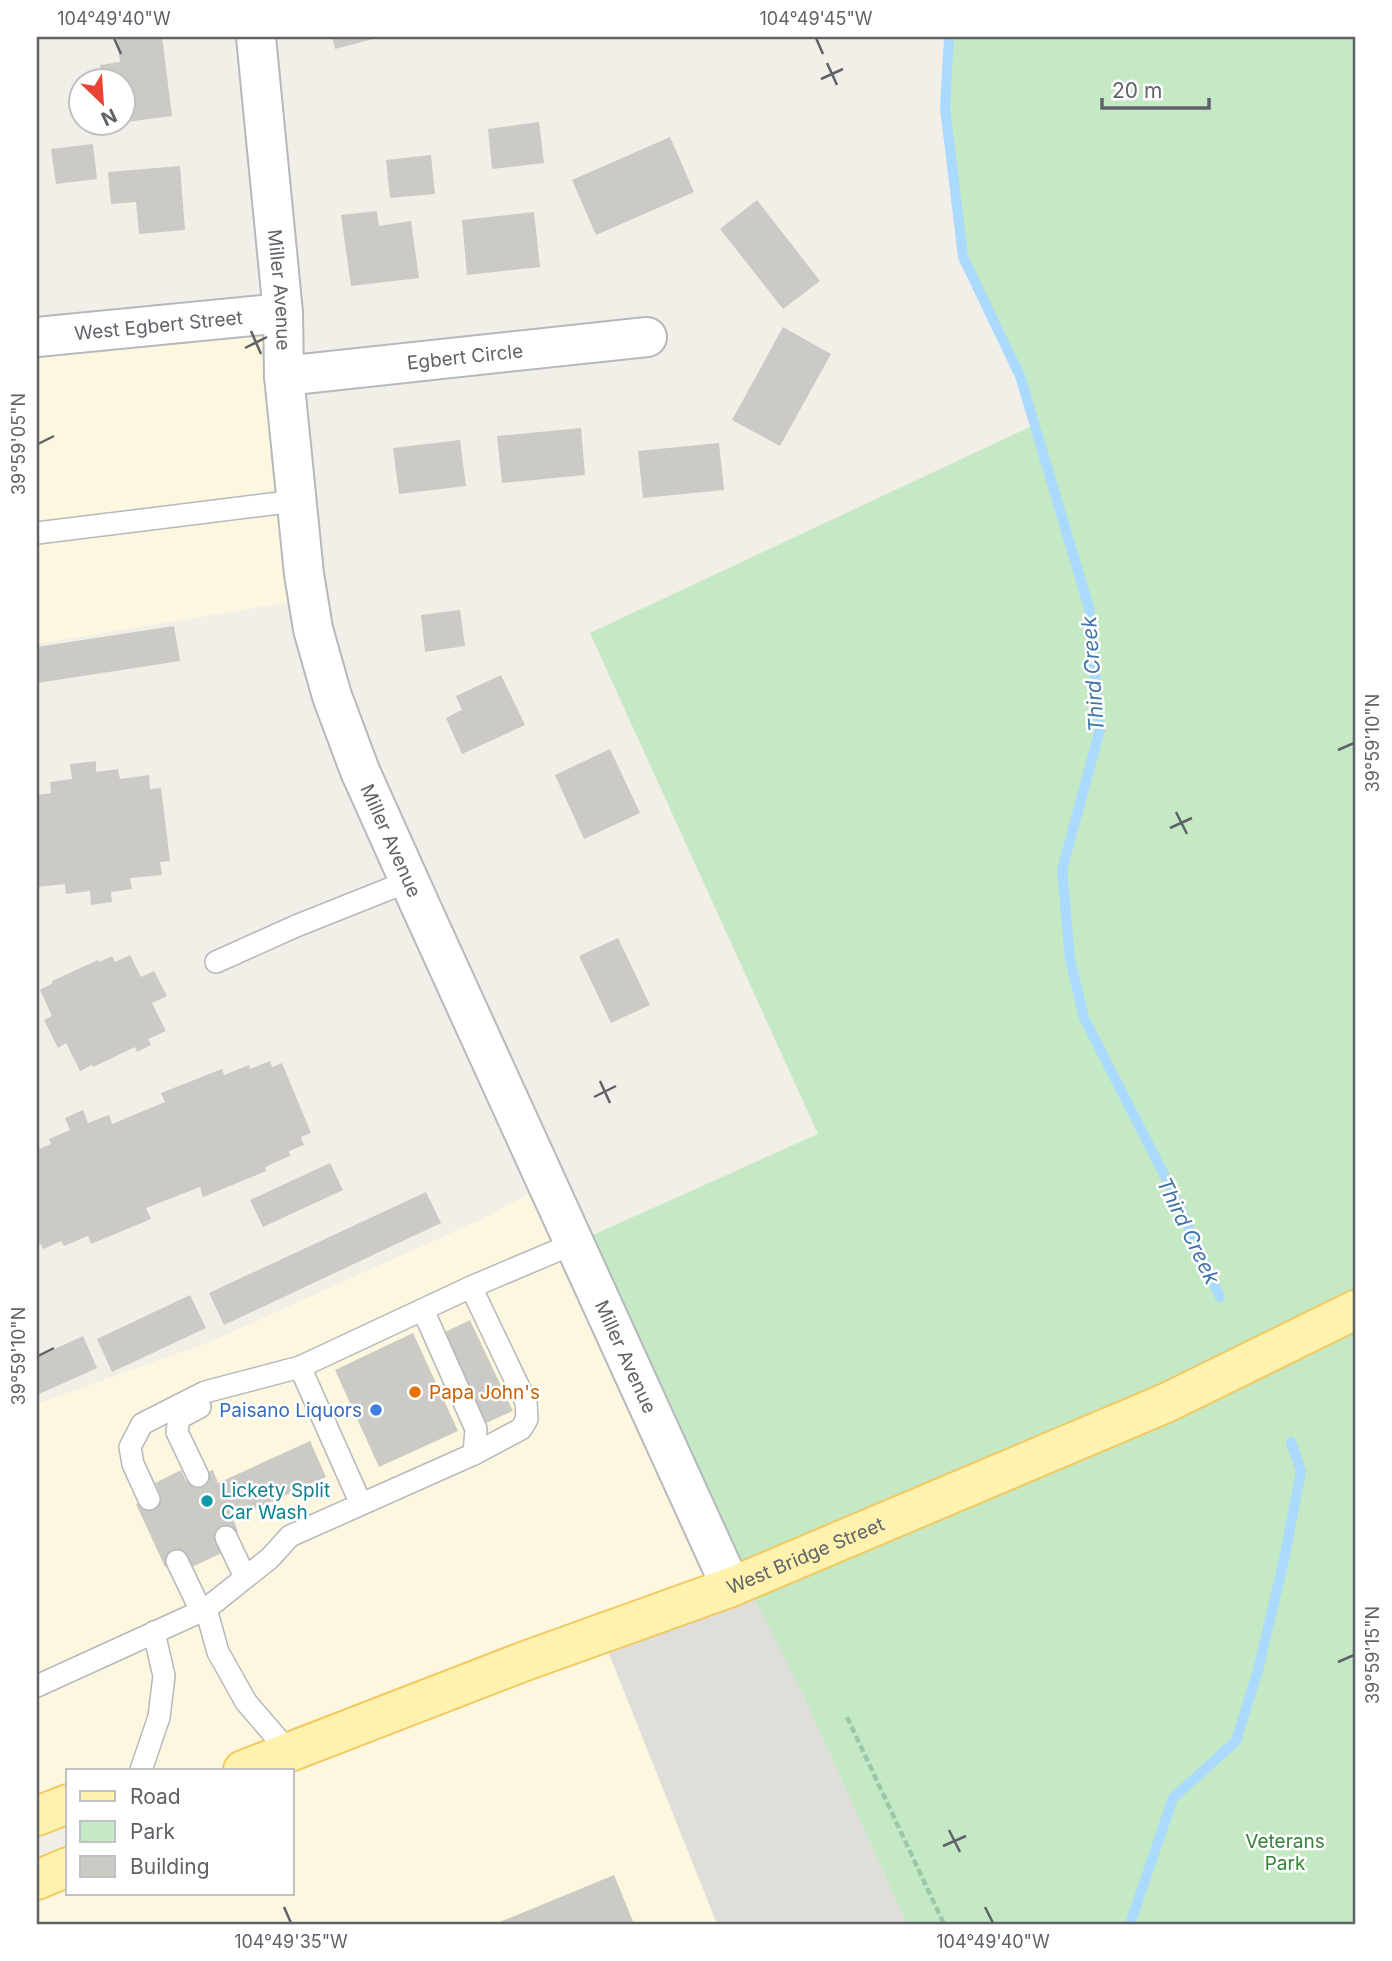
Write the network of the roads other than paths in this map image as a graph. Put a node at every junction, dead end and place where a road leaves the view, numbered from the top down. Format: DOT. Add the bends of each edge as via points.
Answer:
graph roads {
  1 [pos="256,37"];
  2 [pos="283,313"];
  3 [pos="37,337"];
  4 [pos="647,337"];
  5 [pos="284,376"];
  6 [pos="296,501"];
  7 [pos="37,533"];
  8 [pos="409,881"];
  9 [pos="216,962"];
  10 [pos="575,1243"];
  11 [pos="471,1287"];
  12 [pos="423,1310"];
  13 [pos="1355,1310"];
  14 [pos="300,1367"];
  15 [pos="252,1380"];
  16 [pos="474,1454"];
  17 [pos="198,1476"];
  18 [pos="149,1499"];
  19 [pos="361,1504"];
  20 [pos="226,1537"];
  21 [pos="177,1561"];
  22 [pos="245,1577"];
  23 [pos="731,1587"];
  24 [pos="204,1610"];
  25 [pos="154,1632"];
  26 [pos="37,1686"];
  27 [pos="289,1752"];
  28 [pos="141,1769"];
  29 [pos="246,1769"];
  30 [pos="66,1805"];
  31 [pos="37,1816"];
  32 [pos="66,1868"];
  33 [pos="37,1880"];
  1 -- 2 [label="street, Miller Avenue"];
  2 -- 3 [label="street, West Egbert Street"];
  2 -- 5 [label="street, Miller Avenue"];
  4 -- 5 [label="street, Egbert Circle"];
  5 -- 6 [label="street, Miller Avenue"];
  6 -- 7 [label="lane"];
  6 -- 8 [label="street, Miller Avenue" via="313,629 332,696"];
  8 -- 9 [label="lane"];
  8 -- 10 [label="street, Miller Avenue"];
  10 -- 11 [label="lane"];
  10 -- 23 [label="street, Miller Avenue"];
  11 -- 12 [label="lane"];
  11 -- 16 [label="lane" via="526,1402 527,1419 521,1429"];
  12 -- 14 [label="lane"];
  12 -- 16 [label="lane" via="477,1429"];
  13 -- 23 [label="main road, West Bridge Street" via="1166,1403"];
  14 -- 15 [label="lane"];
  14 -- 19 [label="lane"];
  15 -- 17 [label="lane" via="179,1418 177,1432"];
  15 -- 18 [label="lane" via="205,1392 142,1424 130,1447"];
  16 -- 19 [label="lane"];
  19 -- 22 [label="lane" via="290,1536"];
  20 -- 22 [label="lane"];
  21 -- 24 [label="lane"];
  22 -- 24 [label="lane"];
  23 -- 27 [label="main road, West Bridge Street"];
  24 -- 25 [label="lane"];
  24 -- 27 [label="lane" via="218,1651 246,1702"];
  25 -- 26 [label="lane"];
  25 -- 28 [label="lane" via="164,1676 159,1717"];
  27 -- 29 [label="main road, West Bridge Street"];
  30 -- 31 [label="main road"];
  32 -- 33 [label="main road"];
}
